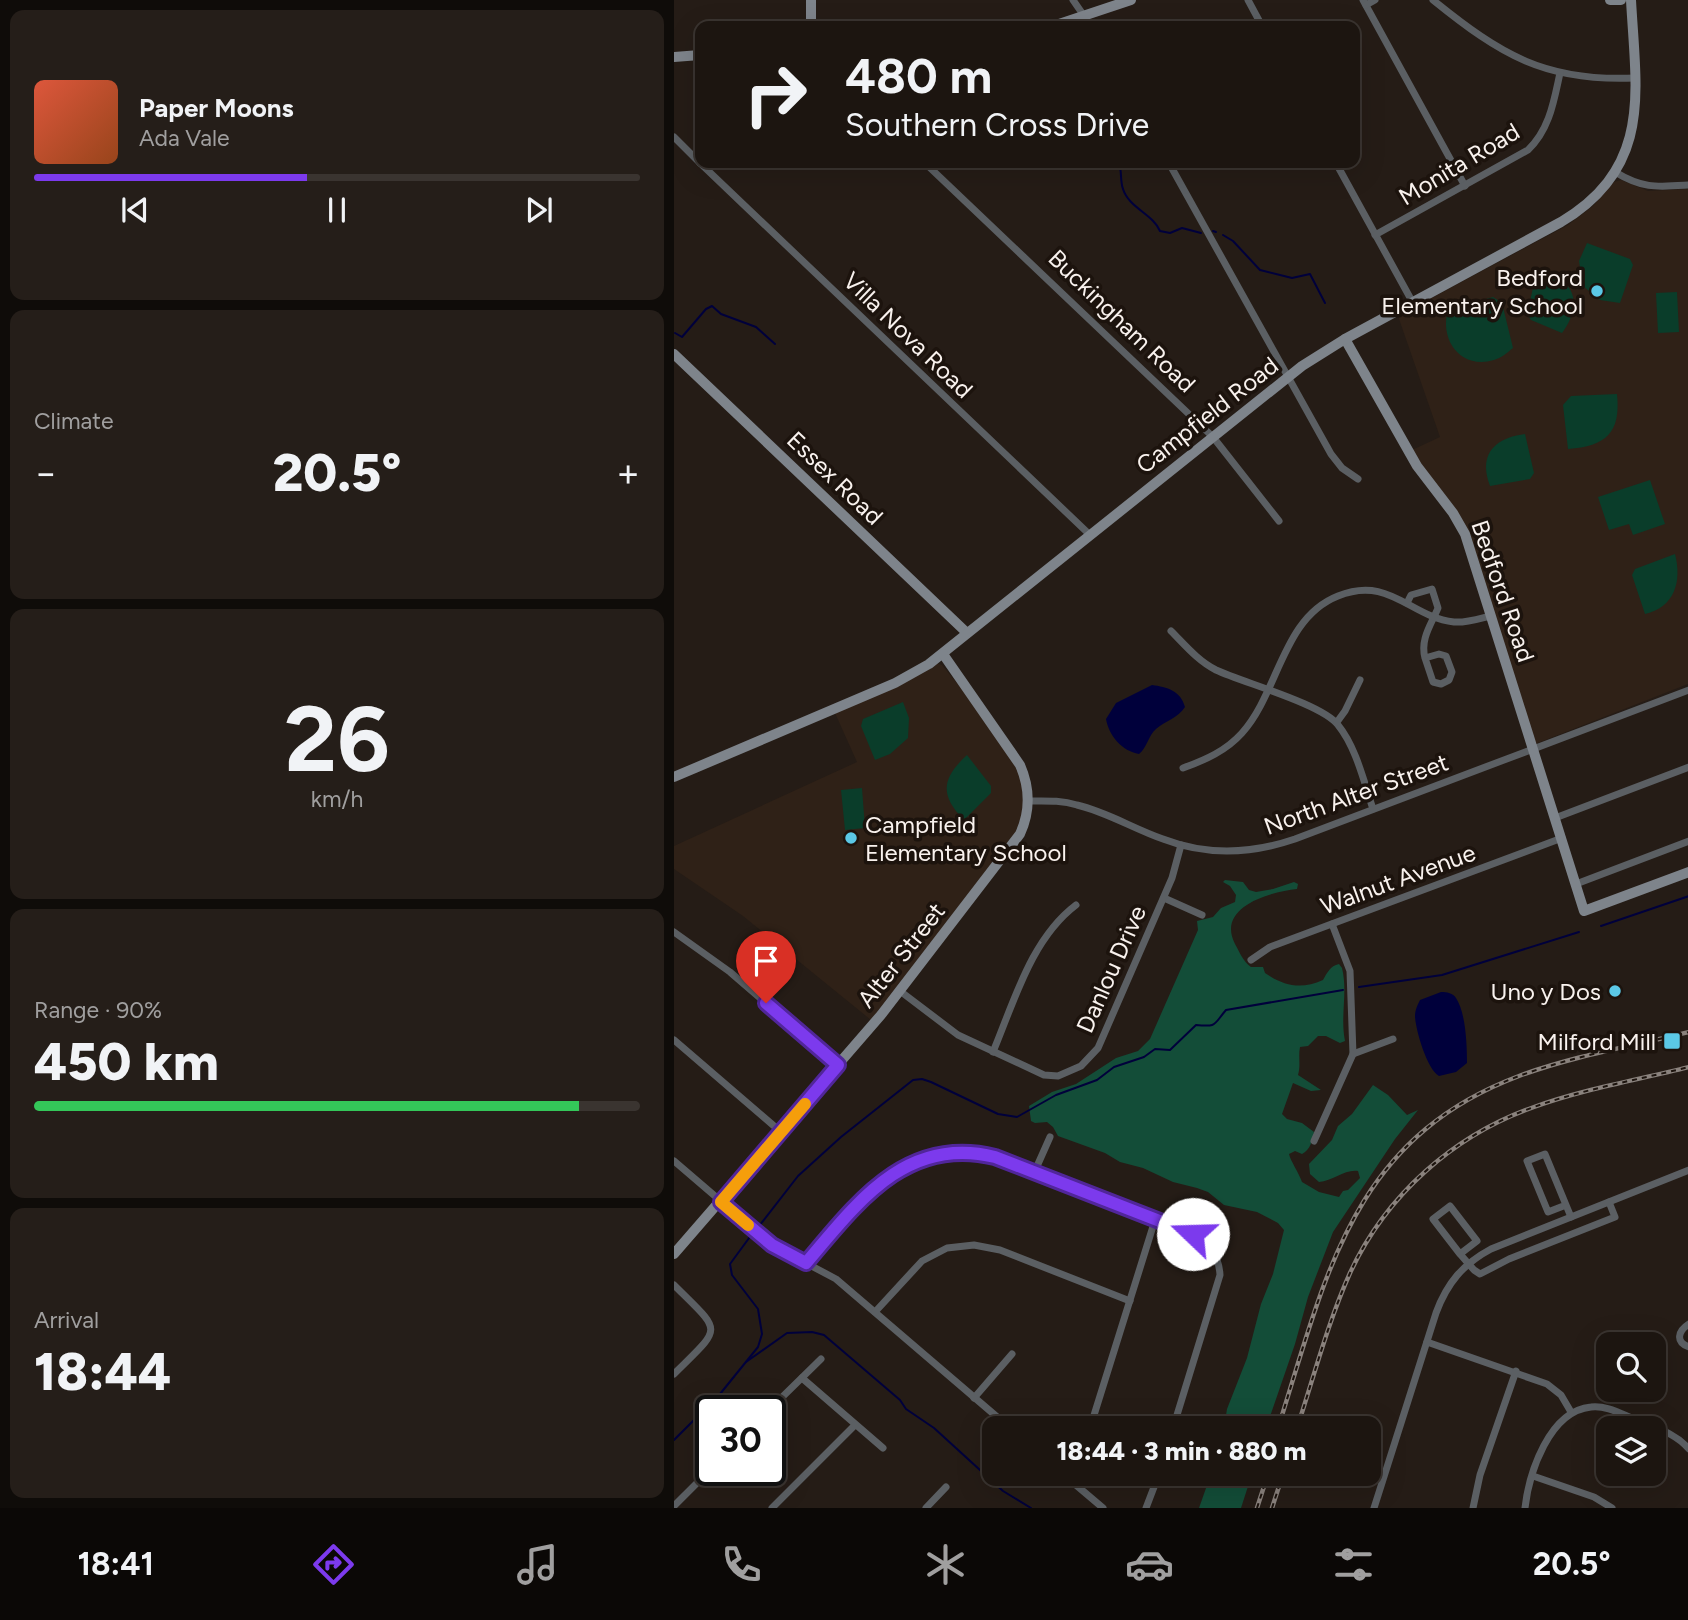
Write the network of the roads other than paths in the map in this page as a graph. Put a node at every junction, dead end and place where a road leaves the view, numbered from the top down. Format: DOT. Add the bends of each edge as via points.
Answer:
graph roads {
  1 [pos="811,0"];
  2 [pos="1073,0"];
  3 [pos="1131,0"];
  4 [pos="1248,0"];
  5 [pos="1375,0"];
  6 [pos="1433,0"];
  7 [pos="1610,0"];
  8 [pos="1621,0"];
  9 [pos="1631,0"];
  10 [pos="1364,2"];
  11 [pos="811,21"];
  12 [pos="1087,21"];
  13 [pos="1259,21"];
  14 [pos="695,55"];
  15 [pos="674,57"];
  16 [pos="1560,73"];
  17 [pos="1635,78"];
  18 [pos="674,137"];
  19 [pos="695,158"];
  20 [pos="705,168"];
  21 [pos="930,168"];
  22 [pos="1172,168"];
  23 [pos="1339,168"];
  24 [pos="1615,172"];
  25 [pos="1688,185"];
  26 [pos="1465,186"];
  27 [pos="1375,235"];
  28 [pos="1413,303"];
  29 [pos="1345,339"];
  30 [pos="674,354"];
  31 [pos="1287,378"];
  32 [pos="1213,437"];
  33 [pos="1358,479"];
  34 [pos="1279,521"];
  35 [pos="1089,534"];
  36 [pos="1407,603"];
  37 [pos="1435,616"];
  38 [pos="1490,616"];
  39 [pos="1171,631"];
  40 [pos="967,633"];
  41 [pos="943,654"];
  42 [pos="1425,658"];
  43 [pos="1360,680"];
  44 [pos="1688,690"];
  45 [pos="1267,691"];
  46 [pos="1337,722"];
  47 [pos="1532,750"];
  48 [pos="1688,767"];
  49 [pos="1183,768"];
  50 [pos="674,777"];
  51 [pos="1029,801"];
  52 [pos="1373,809"];
  53 [pos="1555,818"];
  54 [pos="1562,838"];
  55 [pos="1688,841"];
  56 [pos="1181,845"];
  57 [pos="1688,872"];
  58 [pos="1576,884"];
  59 [pos="1163,898"];
  60 [pos="1076,905"];
  61 [pos="1202,915"];
  62 [pos="1331,924"];
  63 [pos="674,932"];
  64 [pos="1251,960"];
  65 [pos="900,991"];
  66 [pos="1393,1039"];
  67 [pos="674,1040"];
  68 [pos="993,1052"];
  69 [pos="1353,1054"];
  70 [pos="838,1065"];
  71 [pos="781,1132"];
  72 [pos="1050,1137"];
  73 [pos="1314,1141"];
  74 [pos="674,1161"];
  75 [pos="1688,1170"];
  76 [pos="1034,1173"];
  77 [pos="721,1202"];
  78 [pos="1609,1202"];
  79 [pos="1566,1205"];
  80 [pos="1571,1217"];
  81 [pos="1155,1220"];
  82 [pos="674,1254"];
  83 [pos="1460,1254"];
  84 [pos="806,1263"];
  85 [pos="1467,1263"];
  86 [pos="674,1286"];
  87 [pos="1130,1301"];
  88 [pos="875,1312"];
  89 [pos="1688,1324"];
  90 [pos="1427,1342"];
  91 [pos="1688,1348"];
  92 [pos="1012,1354"];
  93 [pos="821,1359"];
  94 [pos="1516,1371"];
  95 [pos="674,1374"];
  96 [pos="802,1378"];
  97 [pos="784,1395"];
  98 [pos="974,1398"];
  99 [pos="1571,1412"];
  100 [pos="995,1416"];
  101 [pos="1094,1416"];
  102 [pos="1177,1416"];
  103 [pos="855,1424"];
  104 [pos="883,1448"];
  105 [pos="1688,1449"];
  106 [pos="1533,1476"];
  107 [pos="695,1485"];
  108 [pos="1077,1486"];
  109 [pos="1154,1486"];
  110 [pos="946,1487"];
  111 [pos="674,1506"];
  112 [pos="772,1508"];
  113 [pos="926,1508"];
  114 [pos="1103,1508"];
  115 [pos="1146,1508"];
  116 [pos="1374,1508"];
  117 [pos="1473,1508"];
  118 [pos="1525,1508"];
  119 [pos="1612,1508"];
  1 -- 11 [label="street"];
  2 -- 12 [label="street"];
  3 -- 12 [label="street"];
  4 -- 13 [label="street"];
  5 -- 10 [label="street"];
  6 -- 16 [label="street" via="1498,49"];
  7 -- 8 [label="street"];
  9 -- 17 [label="street, Campfield Road"];
  10 -- 26 [label="street"];
  14 -- 15 [label="street"];
  16 -- 17 [label="street"];
  16 -- 26 [label="street, Monita Road" via="1550,115 1535,144"];
  17 -- 24 [label="street, Campfield Road" via="1634,124"];
  18 -- 19 [label="street, Villa Nova Road"];
  20 -- 35 [label="street, Villa Nova Road"];
  21 -- 32 [label="street, Buckingham Road"];
  22 -- 31 [label="street"];
  23 -- 27 [label="street"];
  24 -- 25 [label="street" via="1646,186"];
  24 -- 28 [label="street, Campfield Road" via="1576,213"];
  26 -- 27 [label="street, Monita Road"];
  27 -- 28 [label="street"];
  28 -- 29 [label="street, Campfield Road"];
  29 -- 31 [label="street, Campfield Road"];
  29 -- 38 [label="street, Bedford Road" via="1417,466 1459,523"];
  30 -- 40 [label="street, Essex Road"];
  31 -- 32 [label="street, Campfield Road"];
  31 -- 33 [label="street" via="1336,462"];
  32 -- 34 [label="street, Buckingham Road"];
  32 -- 35 [label="street, Campfield Road"];
  35 -- 40 [label="street, Campfield Road"];
  36 -- 37 [label="street"];
  36 -- 37 [label="street" via="1411,595 1432,589 1438,608"];
  36 -- 45 [label="street" via="1366,590 1324,602 1300,626"];
  37 -- 38 [label="street" via="1463,622"];
  37 -- 42 [label="street" via="1423,644"];
  38 -- 47 [label="street, Bedford Road"];
  39 -- 45 [label="street" via="1207,665"];
  40 -- 41 [label="street, Campfield Road"];
  41 -- 50 [label="street, Campfield Road" via="895,683"];
  41 -- 51 [label="street" via="1020,765"];
  42 -- 42 [label="street" via="1446,656 1452,672 1449,680 1434,682"];
  43 -- 46 [label="street"];
  44 -- 47 [label="street, North Alter Street"];
  45 -- 46 [label="street" via="1319,710"];
  45 -- 49 [label="street" via="1240,735 1213,756"];
  46 -- 52 [label="street"];
  47 -- 52 [label="street, North Alter Street"];
  47 -- 53 [label="street, Bedford Road"];
  48 -- 53 [label="street"];
  51 -- 56 [label="street, North Alter Street" via="1079,805"];
  51 -- 65 [label="street, Alter Street" via="1025,824 1014,844"];
  52 -- 56 [label="street, North Alter Street" via="1263,848 1214,851"];
  53 -- 54 [label="street, Bedford Road"];
  54 -- 58 [label="street, Bedford Road"];
  54 -- 62 [label="street, Walnut Avenue"];
  55 -- 58 [label="street"];
  56 -- 59 [label="street, Danlou Drive"];
  57 -- 58 [label="street, Bedford Road" via="1584,911"];
  59 -- 61 [label="street"];
  59 -- 68 [label="street, Danlou Drive" via="1098,1048 1088,1061 1050,1076"];
  60 -- 68 [label="street" via="1038,948"];
  62 -- 64 [label="street, Walnut Avenue" via="1270,947"];
  62 -- 69 [label="street" via="1350,971"];
  63 -- 70 [label="street" via="730,972"];
  65 -- 68 [label="street, Danlou Drive" via="945,1027"];
  65 -- 70 [label="street, Alter Street"];
  66 -- 69 [label="street"];
  67 -- 71 [label="street"];
  69 -- 73 [label="street"];
  70 -- 71 [label="street, Alter Street"];
  71 -- 77 [label="street, Alter Street"];
  72 -- 76 [label="street"];
  74 -- 77 [label="street"];
  75 -- 78 [label="street"];
  76 -- 81 [label="street"];
  76 -- 84 [label="street" via="971,1152 911,1164 872,1189"];
  77 -- 82 [label="street, Alter Street"];
  77 -- 84 [label="street" via="762,1237"];
  78 -- 80 [label="street"];
  78 -- 85 [label="street" via="1615,1217 1483,1273"];
  79 -- 79 [label="street" via="1545,1154 1527,1161 1548,1212"];
  79 -- 80 [label="street"];
  80 -- 85 [label="street"];
  81 -- 87 [label="street"];
  81 -- 102 [label="street" via="1201,1238 1219,1266 1219,1283"];
  83 -- 83 [label="street" via="1433,1219 1450,1206 1477,1241"];
  83 -- 85 [label="street"];
  84 -- 88 [label="street" via="836,1279"];
  85 -- 90 [label="street" via="1446,1289"];
  86 -- 95 [label="street" via="709,1320 712,1330 709,1339"];
  87 -- 88 [label="street" via="1000,1250 961,1245 922,1261"];
  87 -- 101 [label="street"];
  88 -- 98 [label="street"];
  89 -- 91 [label="street" via="1678,1336"];
  90 -- 94 [label="street"];
  90 -- 116 [label="street"];
  92 -- 98 [label="street"];
  93 -- 96 [label="street"];
  94 -- 99 [label="street" via="1556,1390"];
  94 -- 117 [label="street"];
  96 -- 97 [label="street"];
  96 -- 103 [label="street"];
  98 -- 100 [label="street"];
  99 -- 105 [label="street" via="1592,1407 1611,1410 1676,1437"];
  99 -- 106 [label="street" via="1551,1432"];
  103 -- 104 [label="street"];
  103 -- 112 [label="street"];
  106 -- 118 [label="street"];
  106 -- 119 [label="street"];
  107 -- 111 [label="street"];
  108 -- 114 [label="street"];
  109 -- 115 [label="street"];
  110 -- 113 [label="street"];
}
